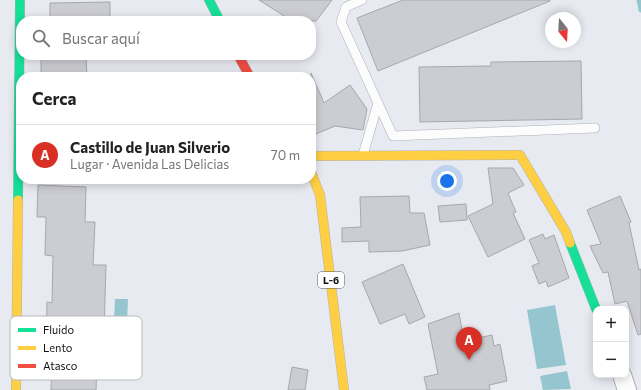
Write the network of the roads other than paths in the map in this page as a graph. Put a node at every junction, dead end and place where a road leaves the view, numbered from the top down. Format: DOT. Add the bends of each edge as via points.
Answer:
graph roads {
  1 [pos="20,0"];
  2 [pos="209,0"];
  3 [pos="362,0"];
  4 [pos="20,16"];
  5 [pos="217,16"];
  6 [pos="19,60"];
  7 [pos="241,60"];
  8 [pos="19,72"];
  9 [pos="247,72"];
  10 [pos="378,103"];
  11 [pos="595,128"];
  12 [pos="316,156"];
  13 [pos="362,156"];
  14 [pos="18,184"];
  15 [pos="316,184"];
  16 [pos="595,306"];
  17 [pos="17,316"];
  18 [pos="623,378"];
  19 [pos="16,380"];
  20 [pos="16,390"];
  21 [pos="344,390"];
  22 [pos="627,390"];
  1 -- 4 [label="street"];
  2 -- 5 [label="street"];
  3 -- 10 [label="lane" via="346,7 341,22"];
  6 -- 8 [label="street"];
  7 -- 9 [label="street"];
  10 -- 11 [label="lane" via="393,136"];
  10 -- 13 [label="lane"];
  12 -- 13 [label="street"];
  13 -- 16 [label="street" via="520,155 566,232"];
  14 -- 17 [label="street"];
  15 -- 21 [label="street, L-6" via="320,195"];
  18 -- 22 [label="street"];
  19 -- 20 [label="street"];
}
